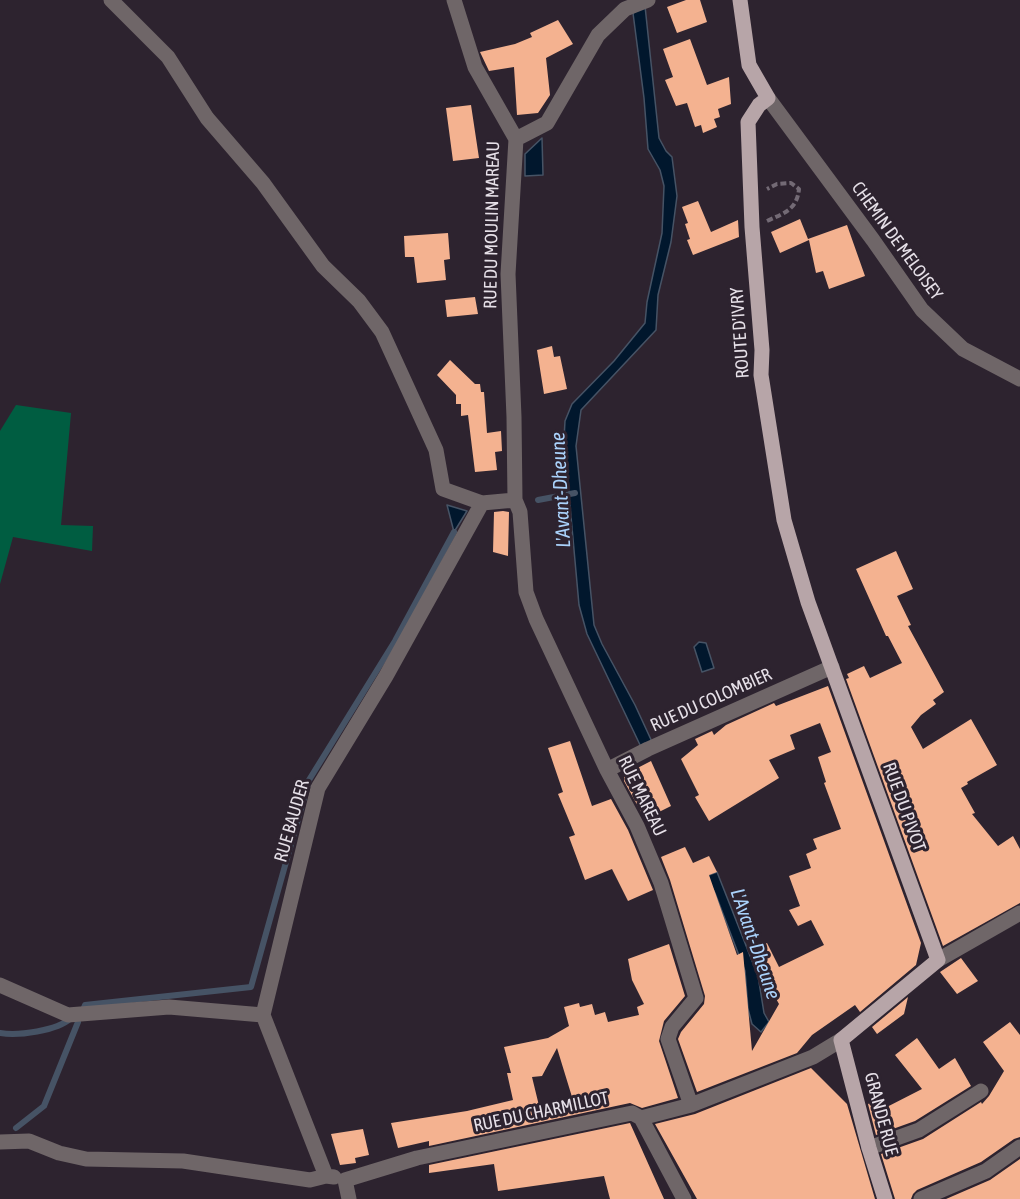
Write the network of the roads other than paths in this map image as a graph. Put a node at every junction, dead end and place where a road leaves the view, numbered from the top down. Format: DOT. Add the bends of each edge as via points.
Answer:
graph roads {
  1 [pos="111,0"];
  2 [pos="454,0"];
  3 [pos="740,0"];
  4 [pos="635,3"];
  5 [pos="768,98"];
  6 [pos="516,139"];
  7 [pos="1020,379"];
  8 [pos="515,500"];
  9 [pos="482,503"];
  10 [pos="832,667"];
  11 [pos="607,770"];
  12 [pos="1020,914"];
  13 [pos="938,960"];
  14 [pos="0,985"];
  15 [pos="263,1016"];
  16 [pos="841,1040"];
  17 [pos="981,1091"];
  18 [pos="691,1105"];
  19 [pos="641,1118"];
  20 [pos="0,1141"];
  21 [pos="869,1148"];
  22 [pos="1020,1148"];
  23 [pos="326,1176"];
  24 [pos="345,1180"];
  25 [pos="349,1199"];
  26 [pos="684,1199"];
  27 [pos="885,1199"];
  28 [pos="921,1199"];
  1 -- 9 [label="street" via="168,57 207,118 263,183 323,266 359,301 382,332 436,450 442,489"];
  2 -- 6 [label="street, RUE DU MOULIN MAREAU" via="475,67"];
  3 -- 5 [label="main road" via="749,65"];
  4 -- 6 [label="street" via="598,35 547,123"];
  5 -- 7 [label="street, CHEMIN DE MELOISEY" via="922,310 963,349"];
  5 -- 10 [label="main road, ROUTE D'IVRY" via="748,122 761,375 784,520"];
  6 -- 8 [label="street, RUE DU MOULIN MAREAU" via="508,274"];
  8 -- 9 [label="street"];
  8 -- 11 [label="street, RUE MAREAU" via="520,512 526,592"];
  9 -- 15 [label="street, RUE BAUDER" via="386,676 318,788"];
  10 -- 11 [label="street, RUE DU COLOMBIER"];
  10 -- 13 [label="main road, RUE DU PIVOT"];
  11 -- 18 [label="street, RUE MAREAU" via="661,883 693,985 696,998 672,1027 668,1039"];
  12 -- 13 [label="street"];
  13 -- 16 [label="main road"];
  14 -- 15 [label="street" via="68,1015 169,1007"];
  15 -- 23 [label="street"];
  16 -- 18 [label="street, RUE DU CHARMILLOT" via="813,1057"];
  16 -- 21 [label="main road, GRANDE RUE"];
  17 -- 21 [label="street" via="919,1130"];
  18 -- 19 [label="street, RUE DU CHARMILLOT"];
  19 -- 24 [label="street, RUE DU CHARMILLOT" via="632,1113 598,1120 417,1158"];
  19 -- 26 [label="street"];
  20 -- 23 [label="street" via="29,1141 86,1159 183,1161 310,1180"];
  21 -- 27 [label="main road, GRANDE RUE"];
  22 -- 28 [label="street" via="986,1171"];
  23 -- 24 [label="street"];
  24 -- 25 [label="street"];
}
